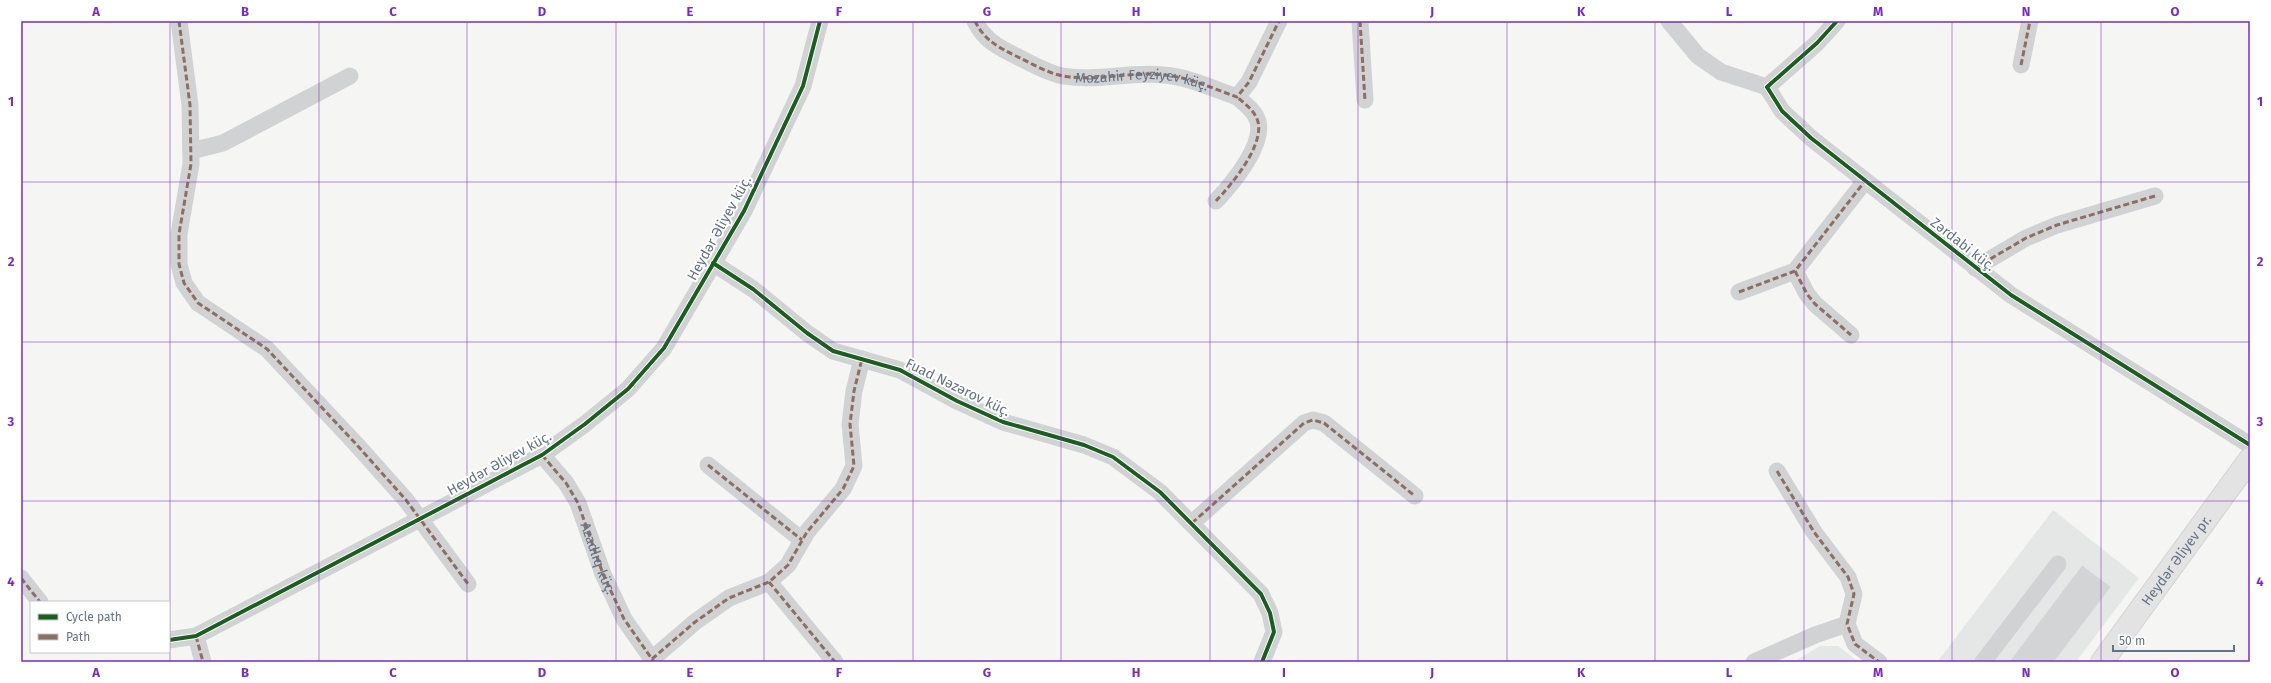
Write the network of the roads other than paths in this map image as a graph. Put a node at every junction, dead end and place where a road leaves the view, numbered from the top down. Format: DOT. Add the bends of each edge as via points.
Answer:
graph roads {
  1 [pos="179,21"];
  2 [pos="820,21"];
  3 [pos="975,21"];
  4 [pos="1279,21"];
  5 [pos="1360,21"];
  6 [pos="1669,21"];
  7 [pos="1837,21"];
  8 [pos="2030,21"];
  9 [pos="2021,65"];
  10 [pos="350,76"];
  11 [pos="1766,87"];
  12 [pos="1237,97"];
  13 [pos="1365,100"];
  14 [pos="191,151"];
  15 [pos="1865,181"];
  16 [pos="2155,196"];
  17 [pos="1216,201"];
  18 [pos="714,263"];
  19 [pos="1975,268"];
  20 [pos="1794,271"];
  21 [pos="1739,292"];
  22 [pos="1852,335"];
  23 [pos="862,359"];
  24 [pos="2250,445"];
  25 [pos="542,455"];
  26 [pos="2250,459"];
  27 [pos="708,465"];
  28 [pos="1777,471"];
  29 [pos="1415,496"];
  30 [pos="420,519"];
  31 [pos="1192,523"];
  32 [pos="802,540"];
  33 [pos="2058,564"];
  34 [pos="21,578"];
  35 [pos="769,582"];
  36 [pos="468,584"];
  37 [pos="39,601"];
  38 [pos="1847,624"];
  39 [pos="196,636"];
  40 [pos="170,640"];
  41 [pos="653,661"];
  42 [pos="203,662"];
  43 [pos="835,662"];
  44 [pos="1262,662"];
  45 [pos="1754,662"];
  46 [pos="1878,662"];
  47 [pos="1983,662"];
  48 [pos="2102,662"];
  1 -- 14 [label="street" via="190,105"];
  2 -- 18 [label="street, Heydər Əliyev küç." via="803,86 744,212"];
  3 -- 12 [label="street, Məzahir Feyziyev küç." via="980,32 993,45 1063,76 1088,78 1164,75 1191,81"];
  4 -- 12 [label="street" via="1249,82"];
  5 -- 13 [label="street"];
  6 -- 11 [label="street" via="1698,56 1720,72"];
  7 -- 11 [label="street" via="1817,43"];
  8 -- 9 [label="street"];
  10 -- 14 [label="street" via="223,143"];
  11 -- 15 [label="street, Zərdabi küç." via="1782,111"];
  12 -- 17 [label="street" via="1256,115 1258,127 1253,151 1238,176"];
  14 -- 30 [label="street" via="179,234 179,264 184,283 198,303 267,349 356,444"];
  15 -- 19 [label="street, Zərdabi küç."];
  15 -- 20 [label="street"];
  16 -- 19 [label="street" via="2057,225 2026,238"];
  18 -- 23 [label="street, Fuad Nəzərov küç." via="753,289 833,351"];
  18 -- 25 [label="street, Heydər Əliyev küç." via="664,348 628,389"];
  19 -- 24 [label="street, Zərdabi küç." via="2011,294"];
  20 -- 21 [label="street"];
  20 -- 22 [label="street" via="1811,299"];
  23 -- 31 [label="street, Fuad Nəzərov küç." via="900,370 1003,422 1084,445 1113,457 1160,492"];
  23 -- 32 [label="street" via="854,391 850,424 854,466 843,489 821,513"];
  25 -- 30 [label="street, Heydər Əliyev küç."];
  25 -- 41 [label="street, Azadlıq küç." via="578,503 603,574 624,619"];
  26 -- 48 [label="main road, Heydər Əliyev pr."];
  27 -- 32 [label="street"];
  28 -- 38 [label="street" via="1814,532 1848,577 1854,594"];
  29 -- 31 [label="street" via="1324,423 1313,420 1304,423"];
  30 -- 36 [label="street"];
  30 -- 39 [label="street, Heydər Əliyev küç."];
  31 -- 44 [label="street, Fuad Nəzərov küç." via="1260,594 1270,613 1274,632"];
  32 -- 35 [label="street" via="788,565"];
  33 -- 47 [label="street"];
  34 -- 37 [label="street"];
  35 -- 41 [label="street" via="730,598 695,622"];
  35 -- 43 [label="street"];
  38 -- 45 [label="street"];
  38 -- 46 [label="street" via="1855,644"];
  39 -- 40 [label="street, Heydər Əliyev küç."];
  39 -- 42 [label="street"];
}
